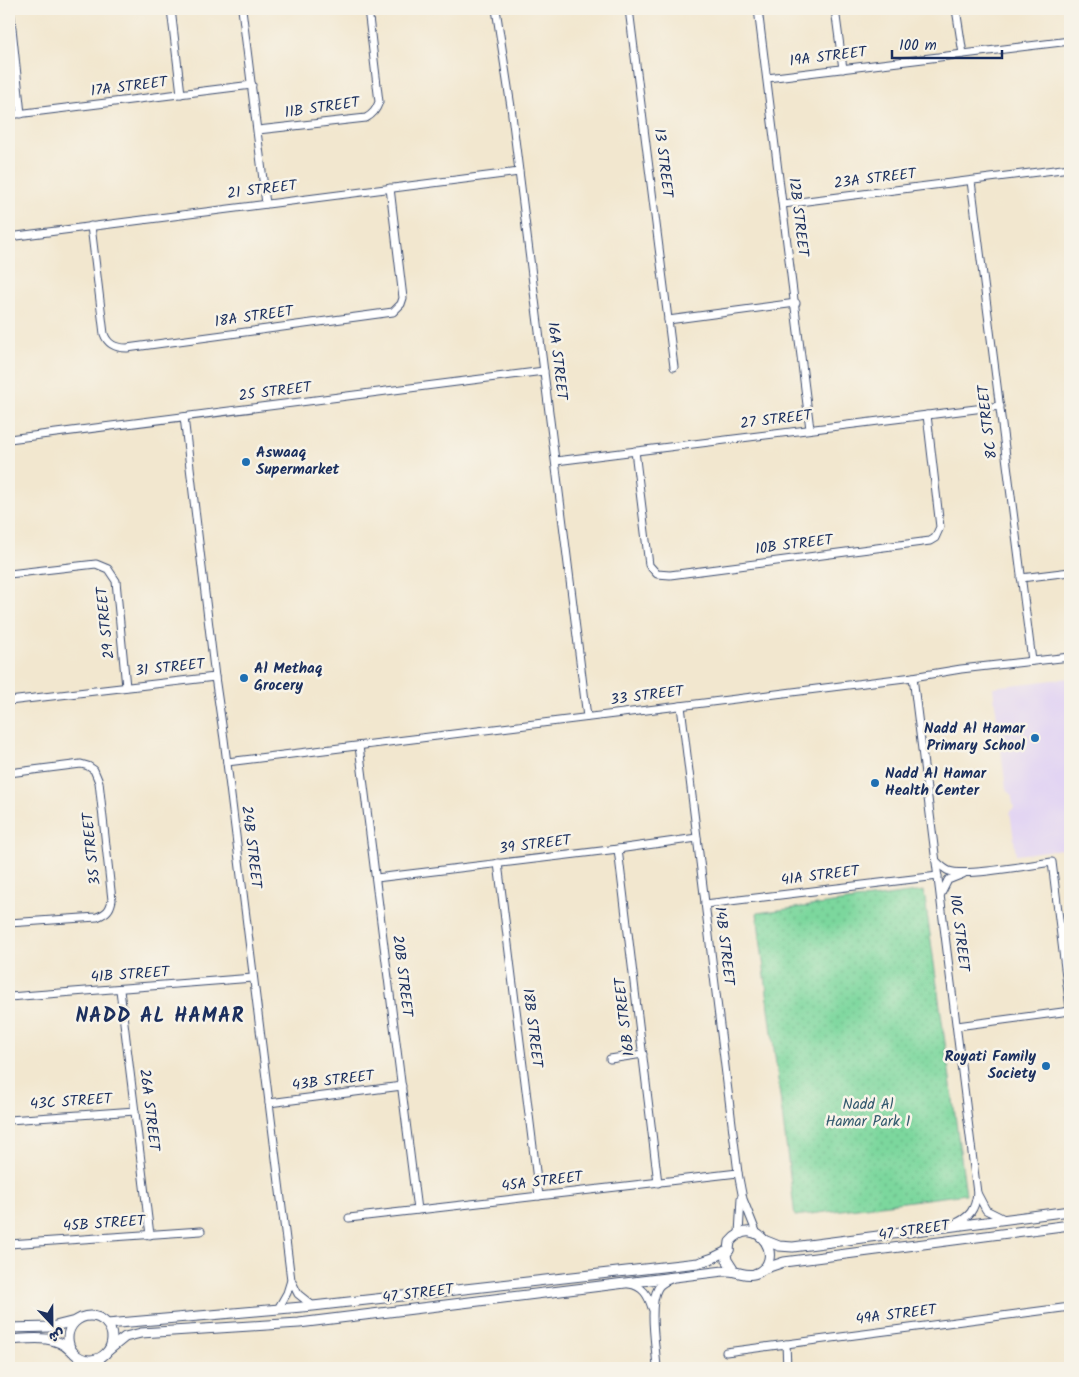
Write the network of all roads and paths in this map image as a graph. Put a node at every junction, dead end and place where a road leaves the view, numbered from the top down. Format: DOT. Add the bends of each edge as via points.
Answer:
graph roads {
  1 [pos="10,9"];
  2 [pos="171,9"];
  3 [pos="242,9"];
  4 [pos="368,9"];
  5 [pos="496,9"];
  6 [pos="629,9"];
  7 [pos="758,9"];
  8 [pos="835,9"];
  9 [pos="956,9"];
  10 [pos="1070,41"];
  11 [pos="962,54"];
  12 [pos="843,69"];
  13 [pos="767,78"];
  14 [pos="252,85"];
  15 [pos="181,94"];
  16 [pos="20,114"];
  17 [pos="9,115"];
  18 [pos="258,130"];
  19 [pos="1070,168"];
  20 [pos="519,172"];
  21 [pos="972,181"];
  22 [pos="390,188"];
  23 [pos="266,204"];
  24 [pos="783,204"];
  25 [pos="91,226"];
  26 [pos="9,237"];
  27 [pos="796,304"];
  28 [pos="668,320"];
  29 [pos="674,367"];
  30 [pos="544,371"];
  31 [pos="1000,406"];
  32 [pos="927,415"];
  33 [pos="184,417"];
  34 [pos="810,429"];
  35 [pos="9,440"];
  36 [pos="634,451"];
  37 [pos="556,461"];
  38 [pos="1070,572"];
  39 [pos="9,574"];
  40 [pos="1021,578"];
  41 [pos="1070,657"];
  42 [pos="1032,661"];
  43 [pos="215,677"];
  44 [pos="913,677"];
  45 [pos="126,687"];
  46 [pos="9,701"];
  47 [pos="682,706"];
  48 [pos="587,717"];
  49 [pos="359,746"];
  50 [pos="227,762"];
  51 [pos="9,773"];
  52 [pos="697,838"];
  53 [pos="618,849"];
  54 [pos="936,861"];
  55 [pos="498,863"];
  56 [pos="971,872"];
  57 [pos="938,876"];
  58 [pos="376,878"];
  59 [pos="940,897"];
  60 [pos="705,904"];
  61 [pos="9,923"];
  62 [pos="254,978"];
  63 [pos="120,990"];
  64 [pos="9,997"];
  65 [pos="1070,1010"];
  66 [pos="957,1026"];
  67 [pos="643,1054"];
  68 [pos="610,1059"];
  69 [pos="402,1086"];
  70 [pos="268,1103"];
  71 [pos="135,1111"];
  72 [pos="9,1120"];
  73 [pos="738,1173"];
  74 [pos="658,1182"];
  75 [pos="741,1190"];
  76 [pos="977,1193"];
  77 [pos="539,1196"];
  78 [pos="418,1210"];
  79 [pos="1070,1211"];
  80 [pos="349,1218"];
  81 [pos="1005,1219"];
  82 [pos="1070,1225"];
  83 [pos="951,1226"];
  84 [pos="201,1232"];
  85 [pos="739,1234"];
  86 [pos="150,1235"];
  87 [pos="761,1237"];
  88 [pos="9,1244"];
  89 [pos="730,1250"];
  90 [pos="763,1269"];
  91 [pos="734,1271"];
  92 [pos="672,1278"];
  93 [pos="291,1280"];
  94 [pos="627,1283"];
  95 [pos="314,1306"];
  96 [pos="1070,1307"];
  97 [pos="278,1309"];
  98 [pos="653,1311"];
  99 [pos="76,1321"];
  100 [pos="108,1324"];
  101 [pos="9,1328"];
  102 [pos="9,1340"];
  103 [pos="786,1344"];
  104 [pos="109,1350"];
  105 [pos="726,1352"];
  106 [pos="76,1356"];
  107 [pos="101,1358"];
  108 [pos="85,1368"];
  109 [pos="98,1368"];
  110 [pos="657,1368"];
  111 [pos="787,1368"];
  1 -- 16 [label="street"];
  2 -- 15 [label="street"];
  3 -- 14 [label="street"];
  4 -- 18 [label="street, 11B STREET" via="379,102 372,114 366,118"];
  5 -- 20 [label="street, 16A STREET"];
  6 -- 28 [label="street, 13 STREET"];
  7 -- 13 [label="street, 12B STREET"];
  8 -- 12 [label="street"];
  9 -- 11 [label="street"];
  10 -- 11 [label="street, 19A STREET"];
  11 -- 12 [label="street, 19A STREET"];
  12 -- 13 [label="street, 19A STREET"];
  13 -- 24 [label="street, 12B STREET"];
  14 -- 15 [label="street, 17A STREET"];
  14 -- 18 [label="street"];
  15 -- 16 [label="street, 17A STREET"];
  16 -- 17 [label="street, 17A STREET"];
  18 -- 23 [label="street"];
  19 -- 21 [label="street, 23A STREET"];
  20 -- 22 [label="street, 21 STREET"];
  20 -- 30 [label="street, 16A STREET"];
  21 -- 24 [label="street, 23A STREET"];
  21 -- 31 [label="street, 8C STREET"];
  22 -- 23 [label="street, 21 STREET"];
  22 -- 25 [label="street, 18A STREET" via="403,298 398,309 127,348 110,344 104,334"];
  23 -- 25 [label="street, 21 STREET"];
  24 -- 27 [label="street, 12B STREET"];
  25 -- 26 [label="street, 21 STREET"];
  27 -- 28 [label="street"];
  27 -- 34 [label="street, 12B STREET"];
  28 -- 29 [label="street, 13 STREET"];
  30 -- 33 [label="street, 25 STREET"];
  30 -- 37 [label="street, 16A STREET"];
  31 -- 32 [label="street, 27 STREET"];
  31 -- 40 [label="street, 8C STREET"];
  32 -- 34 [label="street, 27 STREET"];
  32 -- 36 [label="street, 10B STREET" via="940,527 939,533 930,541 664,576 657,574 649,565"];
  33 -- 35 [label="street, 25 STREET"];
  33 -- 43 [label="street, 24B STREET"];
  34 -- 36 [label="street, 27 STREET"];
  36 -- 37 [label="street, 27 STREET"];
  37 -- 48 [label="street, 16A STREET"];
  38 -- 40 [label="street"];
  39 -- 45 [label="street, 29 STREET" via="96,564 108,568 116,581"];
  40 -- 42 [label="street, 8C STREET"];
  41 -- 42 [label="street, 33 STREET"];
  42 -- 44 [label="street, 33 STREET"];
  43 -- 45 [label="street, 31 STREET"];
  43 -- 50 [label="street, 24B STREET"];
  44 -- 47 [label="street, 33 STREET"];
  44 -- 54 [label="street, 10C STREET"];
  45 -- 46 [label="street, 31 STREET"];
  47 -- 48 [label="street, 33 STREET"];
  47 -- 52 [label="street, 14B STREET"];
  48 -- 49 [label="street, 33 STREET"];
  49 -- 50 [label="street, 33 STREET"];
  49 -- 58 [label="street, 20B STREET"];
  50 -- 62 [label="street, 24B STREET"];
  51 -- 61 [label="street, 35 STREET" via="81,764 94,770 100,788 112,900 105,914 97,917"];
  52 -- 53 [label="street, 39 STREET"];
  52 -- 60 [label="street, 14B STREET"];
  53 -- 55 [label="street, 39 STREET"];
  53 -- 67 [label="street, 16B STREET"];
  54 -- 56 [label="street" via="949,871"];
  54 -- 57 [label="street, 10C STREET"];
  55 -- 58 [label="street, 39 STREET"];
  55 -- 77 [label="street, 18B STREET"];
  56 -- 59 [label="street" via="948,880"];
  56 -- 65 [label="street" via="1052,862"];
  57 -- 59 [label="street, 10C STREET"];
  57 -- 60 [label="street, 41A STREET"];
  58 -- 69 [label="street, 20B STREET"];
  59 -- 66 [label="street, 10C STREET"];
  60 -- 73 [label="street, 14B STREET"];
  62 -- 63 [label="street, 41B STREET"];
  62 -- 70 [label="street, 24B STREET"];
  63 -- 64 [label="street, 41B STREET"];
  63 -- 71 [label="street, 26A STREET"];
  65 -- 66 [label="street"];
  66 -- 76 [label="street, 10C STREET"];
  67 -- 68 [label="street"];
  67 -- 74 [label="street, 16B STREET"];
  69 -- 70 [label="street, 43B STREET"];
  69 -- 78 [label="street, 20B STREET"];
  70 -- 93 [label="street, 24B STREET"];
  71 -- 72 [label="street, 43C STREET"];
  71 -- 86 [label="street, 26A STREET"];
  73 -- 74 [label="street, 45A STREET"];
  73 -- 75 [label="street, 14B STREET"];
  74 -- 77 [label="street, 45A STREET"];
  75 -- 85 [label="street, 14B STREET"];
  75 -- 87 [label="street, 14B STREET"];
  76 -- 81 [label="street, 10C STREET" via="986,1210"];
  76 -- 83 [label="street, 10C STREET" via="972,1213"];
  77 -- 78 [label="street, 45A STREET"];
  78 -- 80 [label="street, 45A STREET"];
  79 -- 81 [label="street, 47 STREET"];
  81 -- 83 [label="street, 47 STREET"];
  82 -- 90 [label="street, 47 STREET" via="784,1262"];
  83 -- 87 [label="street, 47 STREET" via="793,1247 779,1246"];
  84 -- 86 [label="street, 45B STREET"];
  85 -- 87 [label="street" via="745,1232"];
  85 -- 89 [label="street" via="730,1242"];
  86 -- 88 [label="street, 45B STREET"];
  87 -- 90 [label="street" via="768,1245 769,1258"];
  89 -- 91 [label="street" via="726,1254 727,1260"];
  89 -- 95 [label="street, 47 STREET" via="698,1262"];
  90 -- 91 [label="street" via="748,1275"];
  91 -- 92 [label="street, 47 STREET"];
  92 -- 94 [label="street, 47 STREET"];
  92 -- 98 [label="street" via="657,1289"];
  93 -- 95 [label="street, 24B STREET" via="298,1294"];
  93 -- 97 [label="street"];
  94 -- 98 [label="street" via="644,1291"];
  94 -- 104 [label="street, 47 STREET" via="299,1323 141,1333 125,1337"];
  95 -- 97 [label="street, 47 STREET"];
  96 -- 103 [label="street, 49A STREET"];
  97 -- 100 [label="street, 47 STREET"];
  98 -- 110 [label="street"];
  99 -- 100 [label="street" via="94,1316"];
  99 -- 101 [label="street" via="51,1327"];
  99 -- 106 [label="street" via="68,1333 70,1347"];
  100 -- 104 [label="street" via="112,1335"];
  102 -- 106 [label="street" via="52,1339"];
  103 -- 105 [label="street, 49A STREET"];
  103 -- 111 [label="street"];
  104 -- 107 [label="street"];
  106 -- 107 [label="street" via="86,1360"];
  106 -- 108 [label="street"];
  107 -- 109 [label="street"];
}
